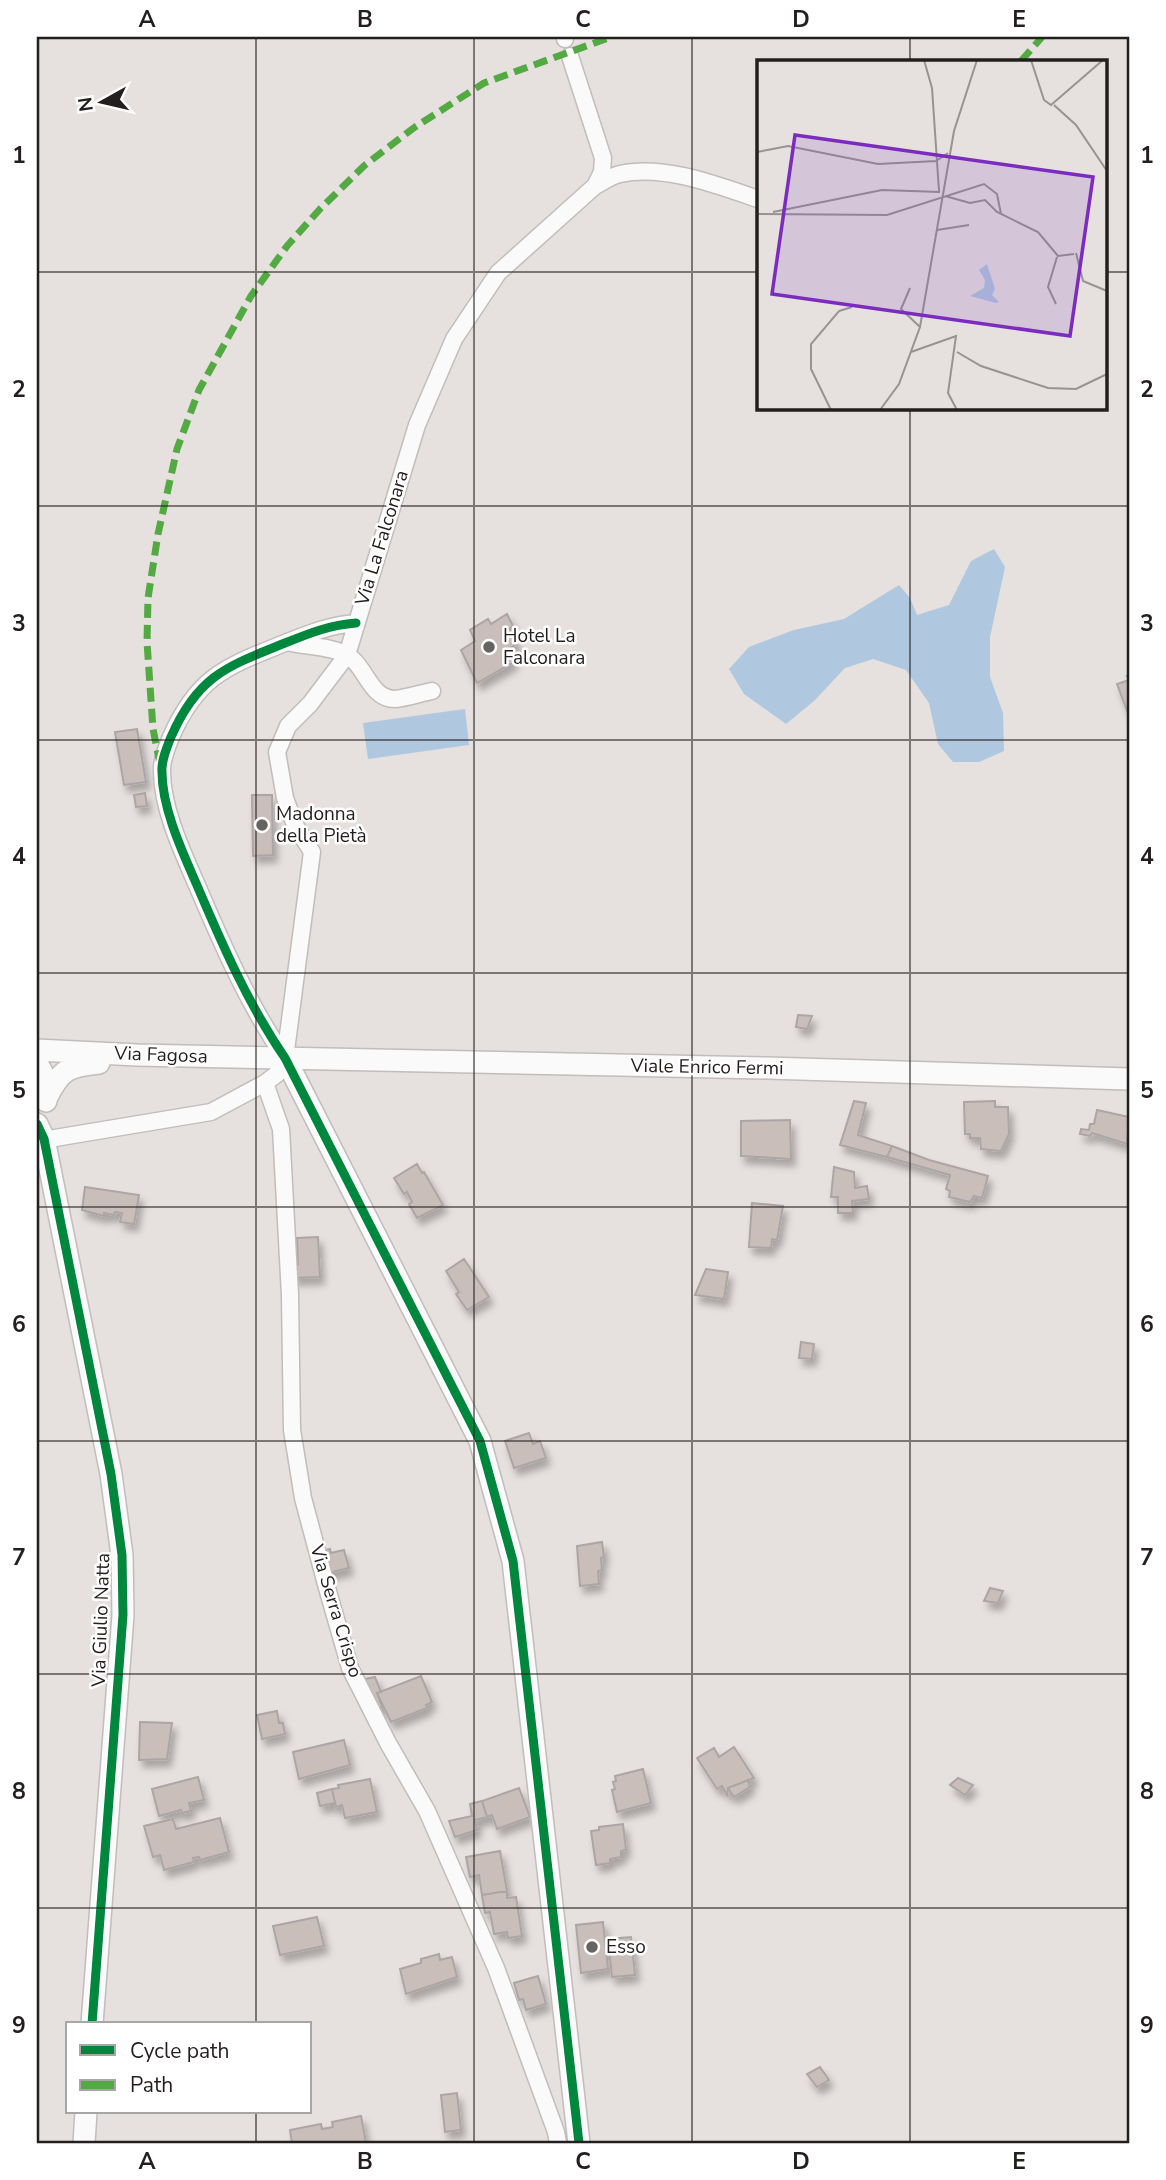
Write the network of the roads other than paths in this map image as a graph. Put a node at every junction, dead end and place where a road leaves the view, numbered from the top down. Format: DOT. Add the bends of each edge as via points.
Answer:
graph roads {
  1 [pos="570,56"];
  2 [pos="595,186"];
  3 [pos="757,199"];
  4 [pos="356,623"];
  5 [pos="287,642"];
  6 [pos="347,654"];
  7 [pos="432,691"];
  8 [pos="37,1050"];
  9 [pos="137,1055"];
  10 [pos="285,1058"];
  11 [pos="37,1063"];
  12 [pos="1129,1079"];
  13 [pos="265,1083"];
  14 [pos="47,1097"];
  15 [pos="39,1135"];
  16 [pos="92,2022"];
  17 [pos="86,2114"];
  18 [pos="84,2143"];
  19 [pos="558,2143"];
  20 [pos="579,2143"];
  1 -- 2 [label="street" via="603,158"];
  2 -- 3 [label="street, Via La Falconara" via="616,174 636,171 691,178"];
  2 -- 4 [label="street, Via La Falconara" via="498,274 454,339 417,425"];
  4 -- 5 [label="street" via="333,625"];
  4 -- 6 [label="street, Via La Falconara"];
  5 -- 6 [label="street"];
  5 -- 10 [label="street" via="243,658 195,694 172,734 161,771 180,846 214,925 263,1026"];
  6 -- 7 [label="street" via="376,692 393,699"];
  6 -- 10 [label="street, Via La Falconara" via="288,726 277,752 285,798 312,852"];
  8 -- 9 [label="street, Via Fagosa"];
  9 -- 10 [label="street, Via Fagosa"];
  9 -- 14 [label="street" via="75,1065 56,1079"];
  10 -- 12 [label="street, Viale Enrico Fermi"];
  10 -- 13 [label="street" via="277,1074"];
  10 -- 20 [label="street" via="480,1441 513,1560"];
  11 -- 14 [label="street"];
  13 -- 15 [label="street" via="211,1112"];
  13 -- 19 [label="street, Via Serra Crispo" via="281,1129 292,1430 303,1498 327,1588 350,1668 428,1811 496,1968"];
  14 -- 15 [label="street, Via Giulio Natta"];
  15 -- 16 [label="street, Via Giulio Natta" via="111,1474 122,1555 123,1615"];
  17 -- 18 [label="street"];
}
